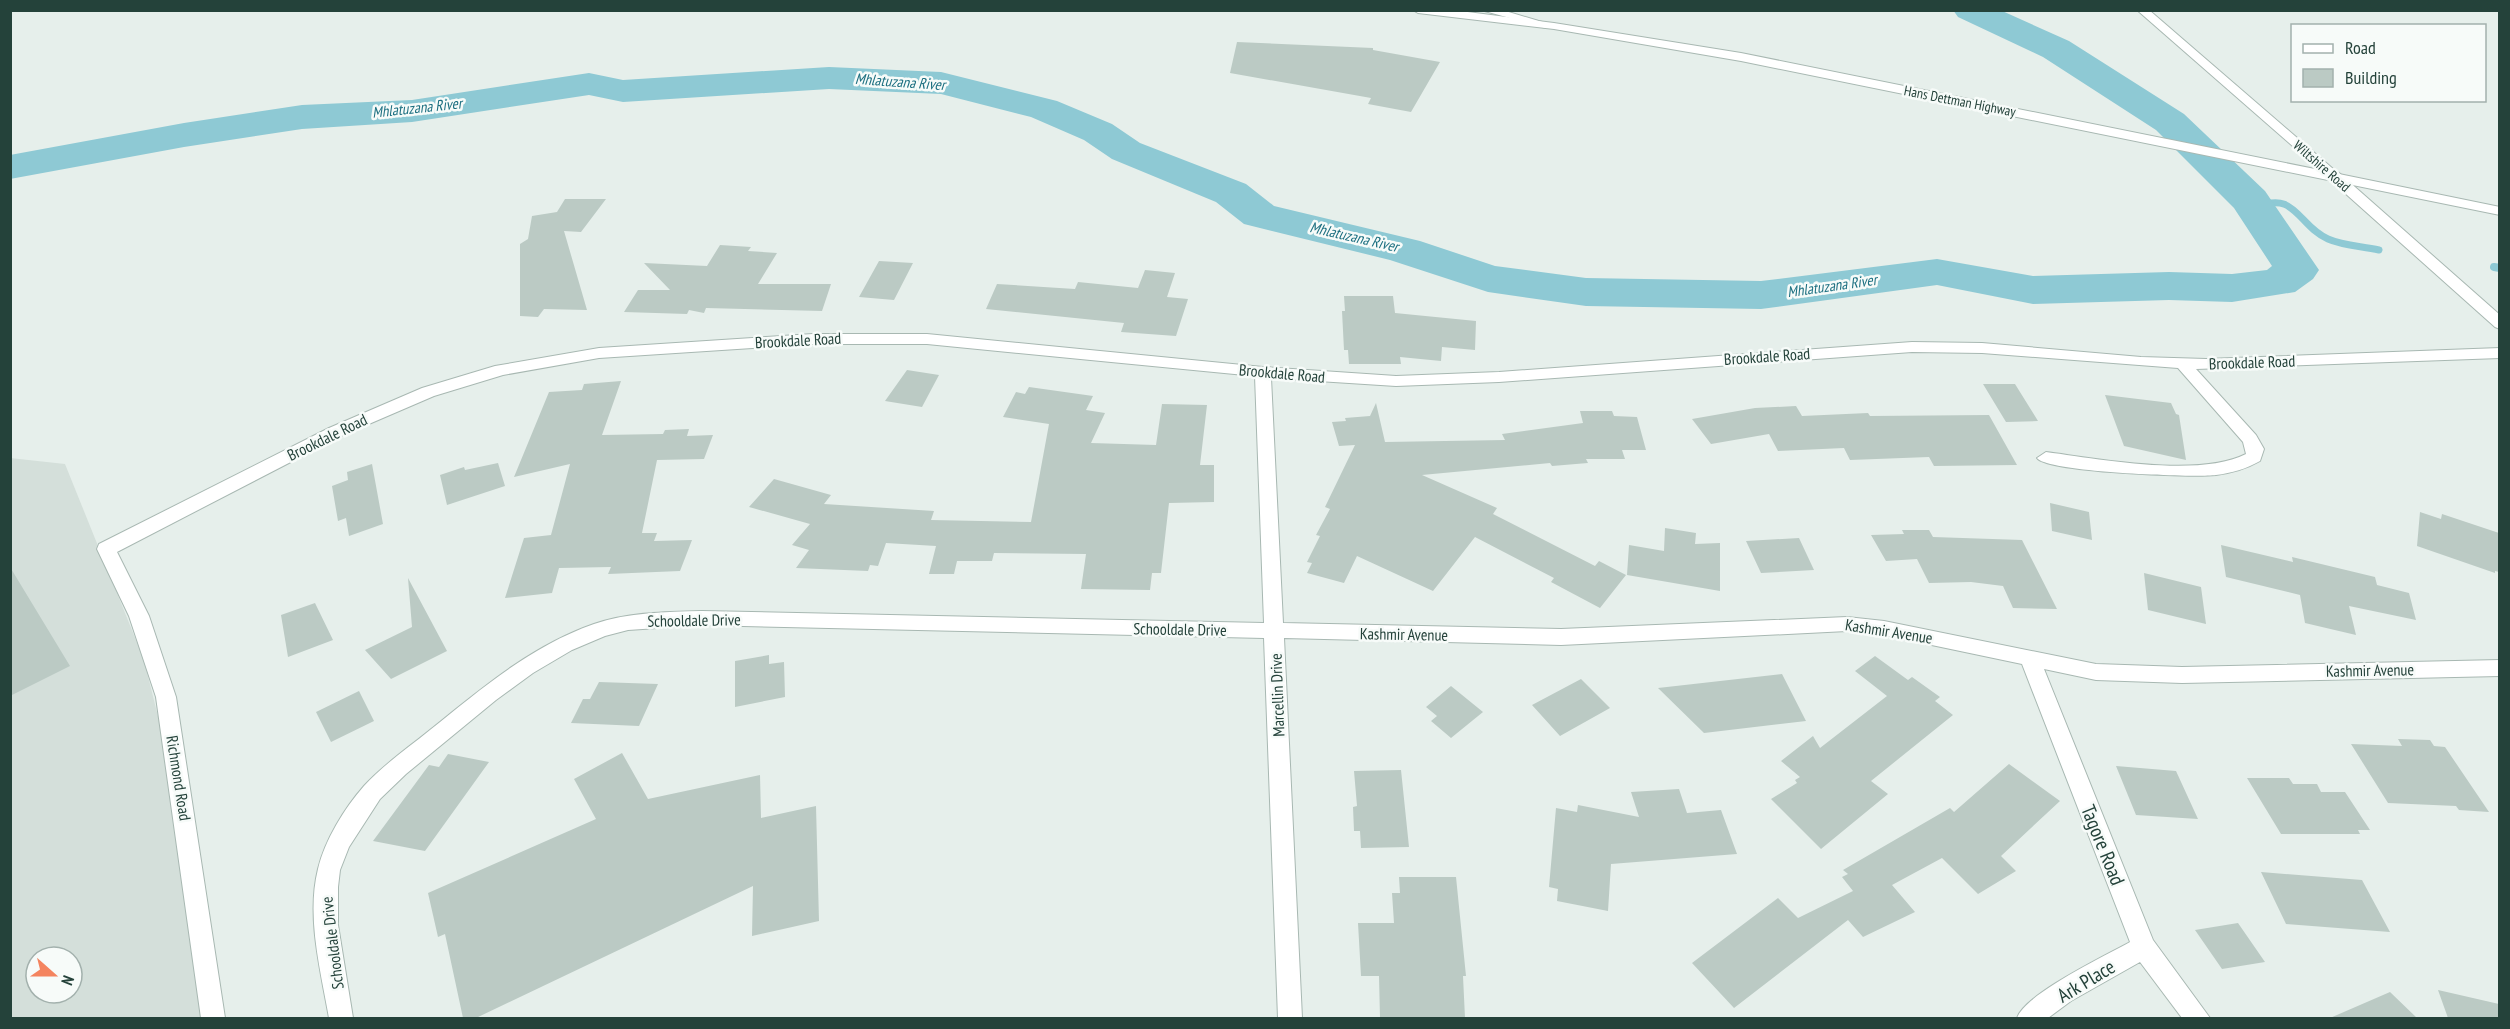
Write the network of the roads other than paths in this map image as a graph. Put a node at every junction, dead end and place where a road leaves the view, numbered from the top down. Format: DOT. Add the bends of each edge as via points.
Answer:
graph roads {
  1 [pos="1418,10"];
  2 [pos="1486,10"];
  3 [pos="2142,10"];
  4 [pos="1554,26"];
  5 [pos="2334,175"];
  6 [pos="2499,211"];
  7 [pos="2499,324"];
  8 [pos="2499,353"];
  9 [pos="2182,363"];
  10 [pos="1263,372"];
  11 [pos="2046,459"];
  12 [pos="106,549"];
  13 [pos="1274,631"];
  14 [pos="2030,659"];
  15 [pos="2499,668"];
  16 [pos="2144,947"];
  17 [pos="213,1018"];
  18 [pos="341,1018"];
  19 [pos="1290,1018"];
  20 [pos="2029,1018"];
  21 [pos="2198,1018"];
  1 -- 4 [label="street, Hans Dettman Highway"];
  2 -- 4 [label="street"];
  3 -- 5 [label="street, Wiltshire Road"];
  4 -- 5 [label="street, Hans Dettman Highway" via="1741,57"];
  5 -- 6 [label="street, Hans Dettman Highway"];
  5 -- 7 [label="street, Wiltshire Road"];
  8 -- 9 [label="street, Brookdale Road"];
  9 -- 10 [label="street, Brookdale Road" via="1982,348 1912,347 1396,381"];
  9 -- 11 [label="street" via="2250,440 2255,449 2247,464 2158,470"];
  10 -- 12 [label="street, Brookdale Road" via="874,337 722,344 547,360 428,392 376,414"];
  10 -- 13 [label="street, Marcellin Drive"];
  12 -- 17 [label="street, Richmond Road" via="139,616 166,697"];
  13 -- 14 [label="street, Kashmir Avenue" via="1561,637 1847,624 1893,629"];
  13 -- 18 [label="street, Schooldale Drive" via="656,618 585,635 537,660 402,765 366,800 345,832 330,867 324,898"];
  13 -- 19 [label="street, Marcellin Drive"];
  14 -- 15 [label="street, Kashmir Avenue" via="2096,672 2182,675"];
  14 -- 16 [label="street, Tagore Road"];
  16 -- 20 [label="street, Ark Place" via="2062,993"];
  16 -- 21 [label="street, Tagore Road"];
}
